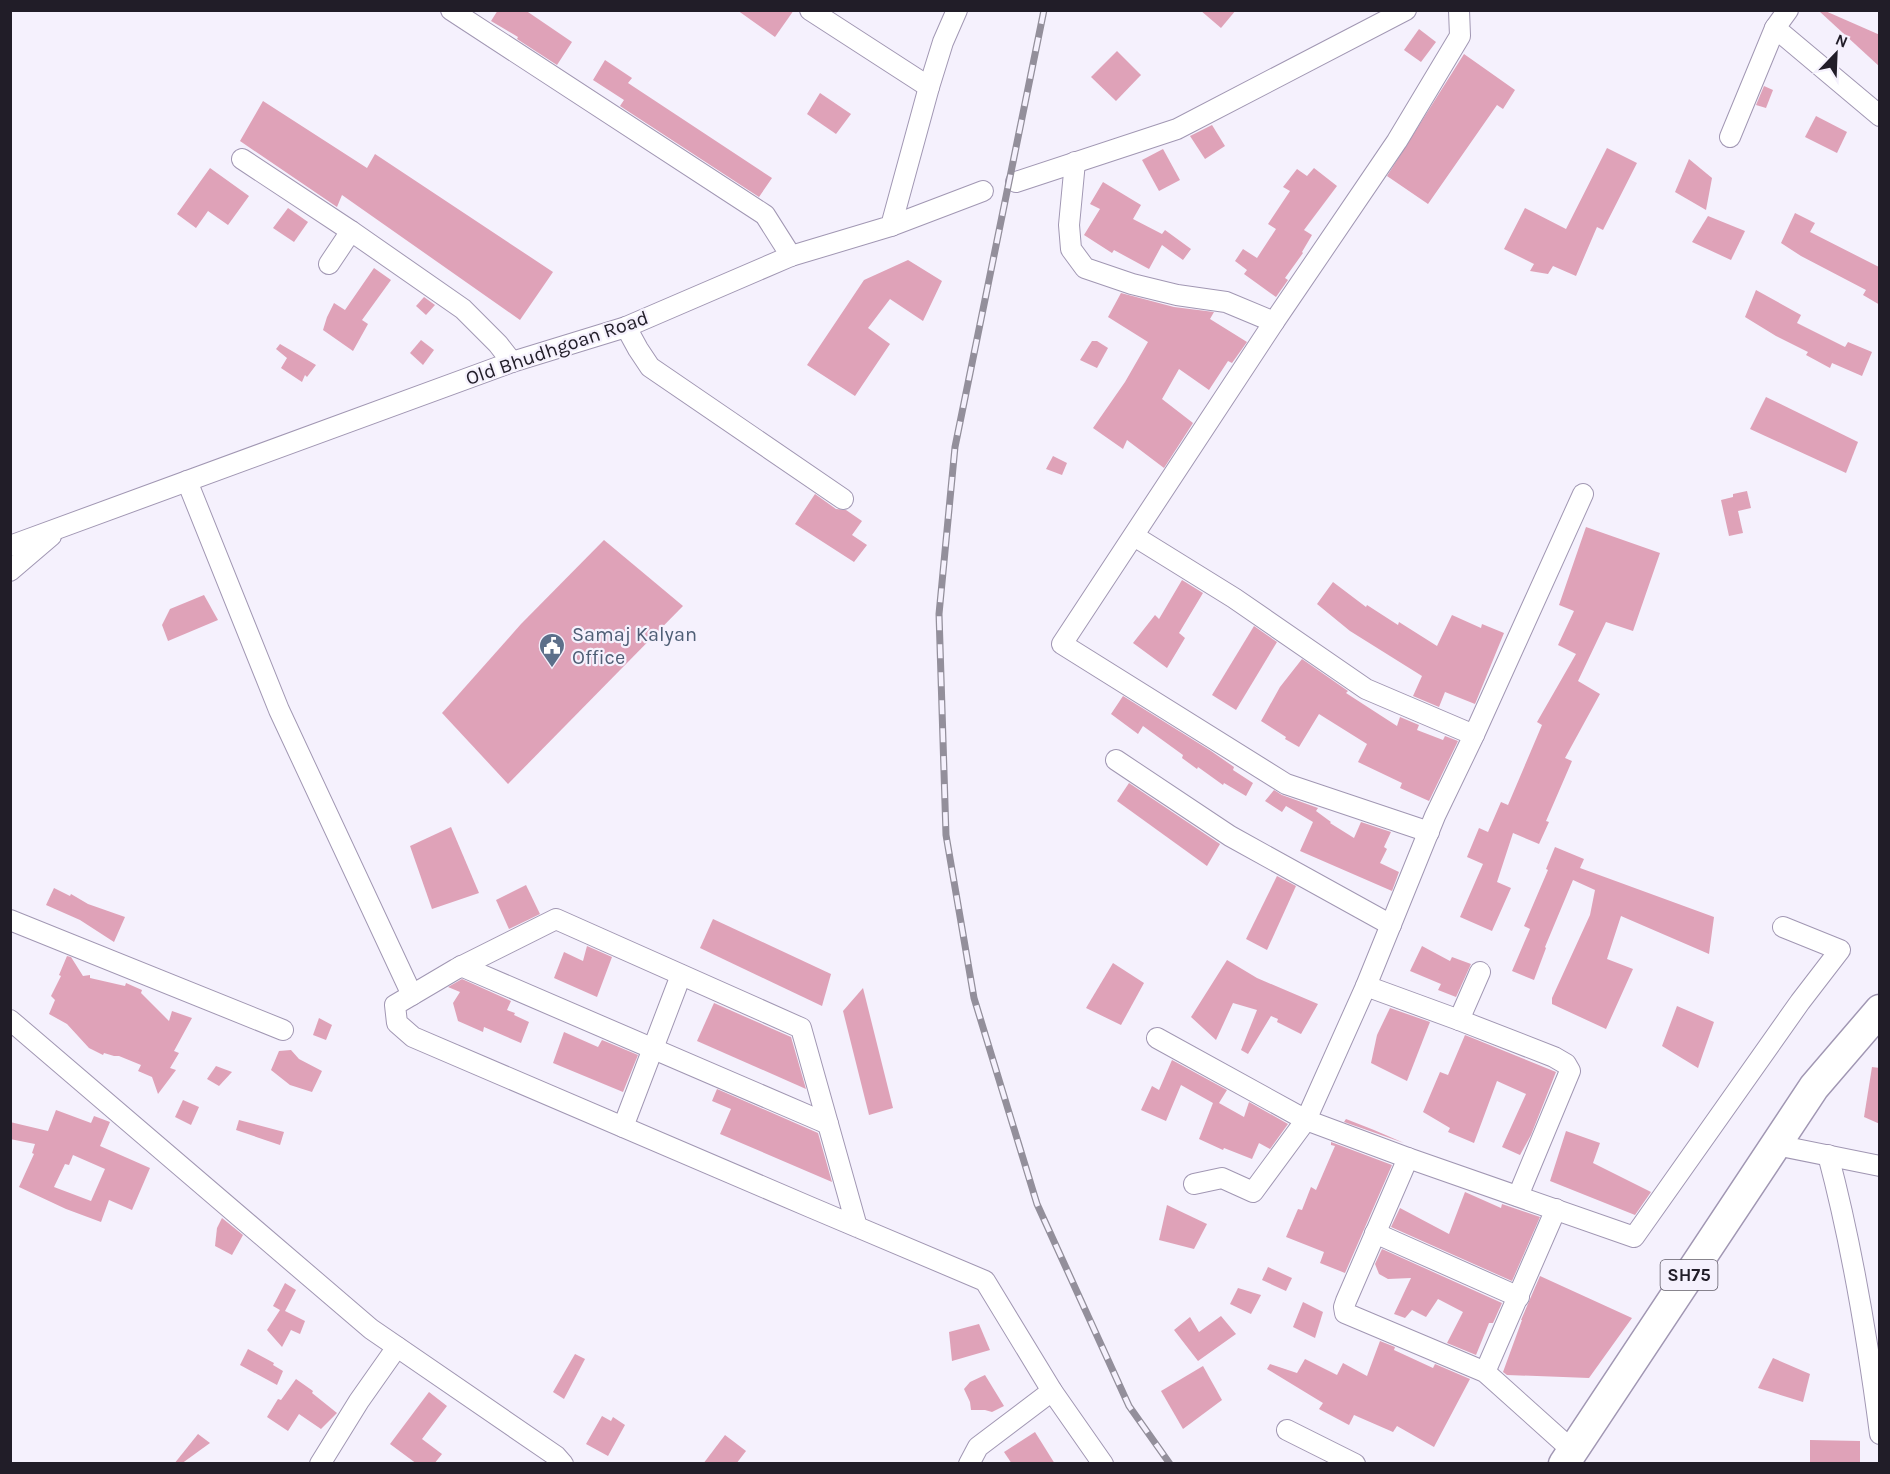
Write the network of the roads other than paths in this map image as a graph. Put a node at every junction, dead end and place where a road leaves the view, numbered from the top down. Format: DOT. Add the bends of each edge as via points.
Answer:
graph roads {
  1 [pos="451,10"];
  2 [pos="810,10"];
  3 [pos="957,10"];
  4 [pos="1406,10"];
  5 [pos="1459,10"];
  6 [pos="1788,10"];
  7 [pos="1775,28"];
  8 [pos="929,87"];
  9 [pos="1880,116"];
  10 [pos="1730,136"];
  11 [pos="242,159"];
  12 [pos="1074,162"];
  13 [pos="1016,182"];
  14 [pos="983,191"];
  15 [pos="891,226"];
  16 [pos="351,231"];
  17 [pos="791,256"];
  18 [pos="329,264"];
  19 [pos="1274,322"];
  20 [pos="626,327"];
  21 [pos="512,362"];
  22 [pos="187,481"];
  23 [pos="1583,494"];
  24 [pos="843,499"];
  25 [pos="60,528"];
  26 [pos="1134,536"];
  27 [pos="10,546"];
  28 [pos="10,570"];
  29 [pos="1474,735"];
  30 [pos="1116,760"];
  31 [pos="1429,832"];
  32 [pos="10,920"];
  33 [pos="1391,924"];
  34 [pos="1784,927"];
  35 [pos="461,966"];
  36 [pos="1480,972"];
  37 [pos="681,975"];
  38 [pos="1366,986"];
  39 [pos="412,995"];
  40 [pos="1880,1010"];
  41 [pos="10,1020"];
  42 [pos="1459,1020"];
  43 [pos="283,1030"];
  44 [pos="1157,1038"];
  45 [pos="653,1049"];
  46 [pos="1306,1120"];
  47 [pos="828,1124"];
  48 [pos="623,1127"];
  49 [pos="1776,1145"];
  50 [pos="1828,1155"];
  51 [pos="1408,1158"];
  52 [pos="1880,1166"];
  53 [pos="1194,1184"];
  54 [pos="1518,1196"];
  55 [pos="1556,1209"];
  56 [pos="857,1227"];
  57 [pos="1375,1233"];
  58 [pos="1519,1297"];
  59 [pos="397,1347"];
  60 [pos="1485,1372"];
  61 [pos="1052,1391"];
  62 [pos="1287,1430"];
  63 [pos="1880,1434"];
  64 [pos="1568,1457"];
  65 [pos="320,1464"];
  66 [pos="563,1464"];
  67 [pos="969,1464"];
  68 [pos="1102,1464"];
  69 [pos="1355,1464"];
  1 -- 17 [label="street" via="765,215"];
  2 -- 8 [label="street"];
  3 -- 8 [label="street"];
  4 -- 12 [label="street" via="1177,129"];
  5 -- 19 [label="street" via="1460,36 1397,141"];
  6 -- 7 [label="street"];
  7 -- 9 [label="street"];
  7 -- 10 [label="street"];
  8 -- 15 [label="street"];
  11 -- 16 [label="street"];
  12 -- 13 [label="street"];
  12 -- 19 [label="street" via="1071,249 1085,268 1177,295 1226,302"];
  14 -- 15 [label="street, Old Bhudhgoan Road"];
  15 -- 17 [label="street, Old Bhudhgoan Road"];
  16 -- 18 [label="street"];
  16 -- 21 [label="street" via="463,309"];
  17 -- 20 [label="street, Old Bhudhgoan Road"];
  19 -- 26 [label="street"];
  20 -- 21 [label="street, Old Bhudhgoan Road"];
  20 -- 24 [label="street" via="650,367"];
  21 -- 22 [label="street, Old Bhudhgoan Road"];
  22 -- 25 [label="street, Old Bhudhgoan Road"];
  22 -- 39 [label="street" via="279,710"];
  23 -- 29 [label="street"];
  25 -- 27 [label="street, Old Bhudhgoan Road"];
  25 -- 28 [label="street"];
  26 -- 29 [label="street" via="1234,598 1366,689"];
  26 -- 31 [label="street" via="1062,644 1286,783"];
  29 -- 31 [label="street"];
  30 -- 33 [label="street" via="1230,836"];
  31 -- 33 [label="street"];
  32 -- 43 [label="street"];
  33 -- 38 [label="street"];
  34 -- 55 [label="street" via="1840,950 1634,1237"];
  35 -- 37 [label="street" via="556,919"];
  35 -- 39 [label="street"];
  35 -- 45 [label="street"];
  36 -- 42 [label="street"];
  37 -- 45 [label="street"];
  37 -- 47 [label="street" via="801,1028"];
  38 -- 42 [label="street"];
  38 -- 46 [label="street"];
  39 -- 48 [label="street" via="395,1005 398,1023 413,1037"];
  40 -- 49 [label="main road, SH75" via="1814,1087"];
  41 -- 59 [label="street" via="371,1329"];
  42 -- 54 [label="street" via="1554,1057 1570,1071"];
  44 -- 46 [label="street"];
  45 -- 47 [label="street"];
  45 -- 48 [label="street"];
  46 -- 51 [label="street"];
  46 -- 53 [label="street" via="1253,1192 1222,1178"];
  47 -- 56 [label="street"];
  48 -- 56 [label="street"];
  49 -- 50 [label="street"];
  49 -- 64 [label="main road, SH75"];
  50 -- 52 [label="street"];
  50 -- 63 [label="street" via="1870,1354"];
  51 -- 54 [label="street"];
  51 -- 57 [label="street"];
  54 -- 55 [label="street"];
  55 -- 58 [label="street"];
  56 -- 61 [label="street" via="985,1281"];
  57 -- 58 [label="street"];
  57 -- 60 [label="street" via="1344,1306 1345,1313"];
  58 -- 60 [label="street"];
  59 -- 65 [label="street"];
  59 -- 66 [label="street"];
  60 -- 64 [label="street"];
  61 -- 67 [label="street" via="978,1447"];
  61 -- 68 [label="street"];
  62 -- 69 [label="street"];
}
